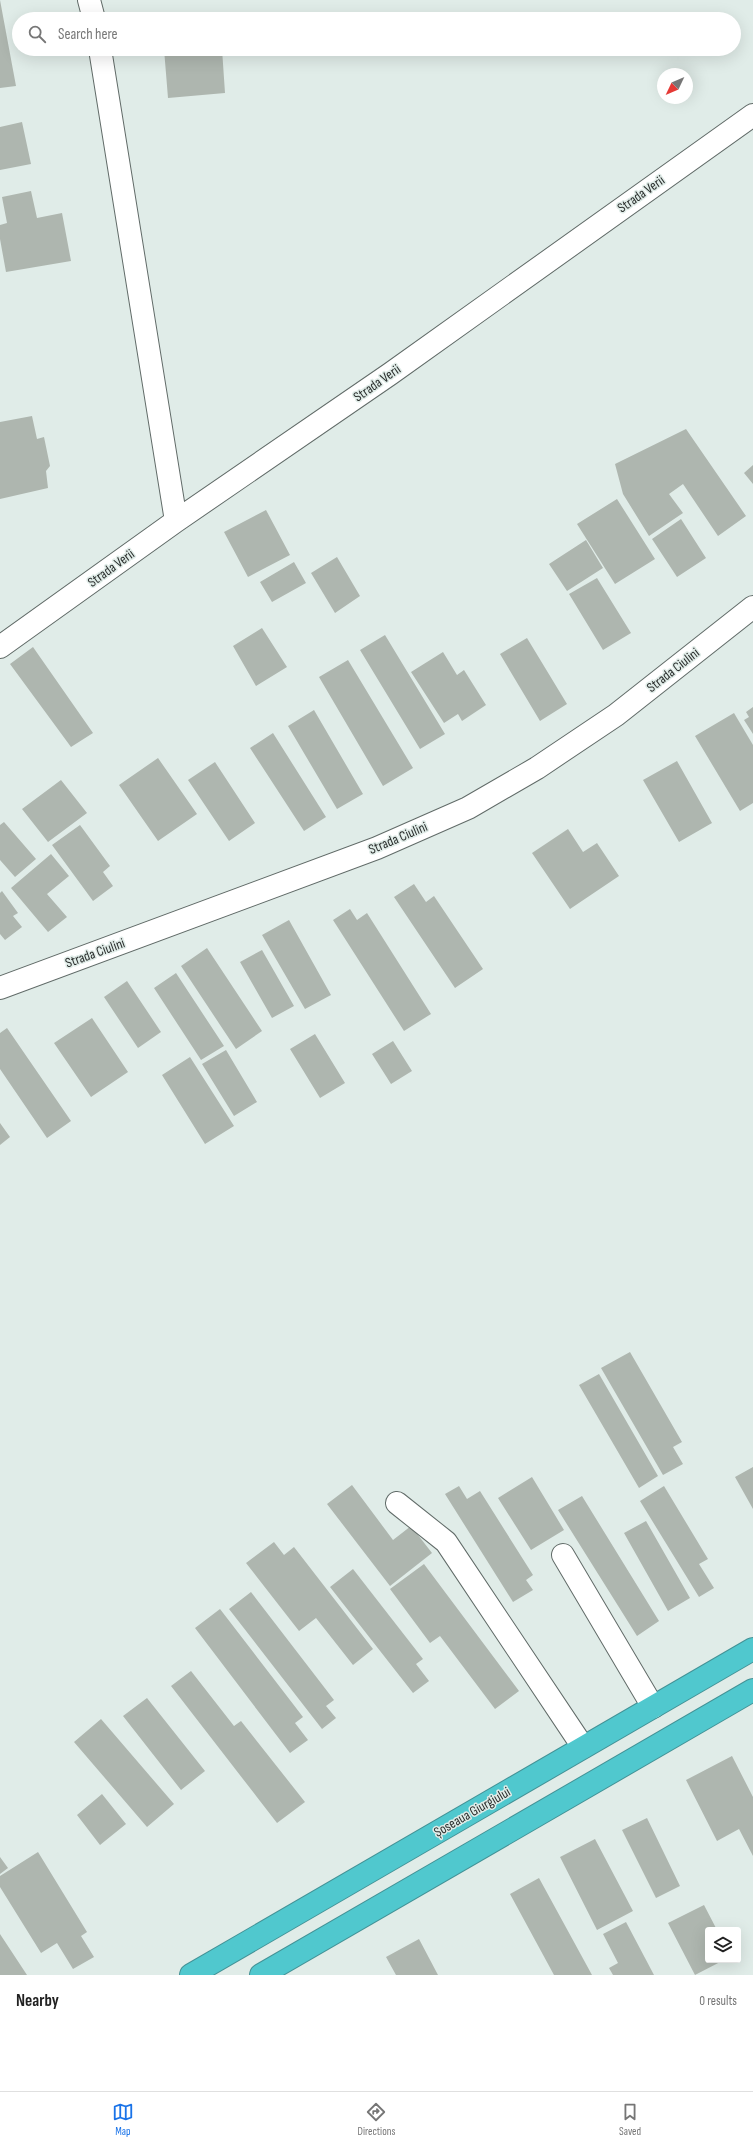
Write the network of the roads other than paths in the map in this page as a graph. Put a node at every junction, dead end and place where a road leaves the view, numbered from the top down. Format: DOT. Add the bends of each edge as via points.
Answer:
graph roads {
  1 [pos="90,0"];
  2 [pos="93,12"];
  3 [pos="101,56"];
  4 [pos="753,116"];
  5 [pos="176,521"];
  6 [pos="753,607"];
  7 [pos="0,647"];
  8 [pos="0,988"];
  9 [pos="397,1503"];
  10 [pos="563,1556"];
  11 [pos="753,1649"];
  12 [pos="753,1690"];
  13 [pos="653,1707"];
  14 [pos="583,1747"];
  15 [pos="191,1975"];
  16 [pos="261,1975"];
  1 -- 2 [label="street"];
  3 -- 5 [label="street"];
  4 -- 5 [label="street, Strada Verii" via="390,374"];
  5 -- 7 [label="street, Strada Verii"];
  6 -- 8 [label="street, Strada Ciulini" via="616,715 537,768 468,808 377,848"];
  9 -- 14 [label="street" via="446,1542"];
  10 -- 13 [label="street"];
  11 -- 13 [label="highway, Șoseaua Giurgiului"];
  12 -- 16 [label="highway"];
  13 -- 14 [label="highway, Șoseaua Giurgiului"];
  14 -- 15 [label="highway, Șoseaua Giurgiului"];
}
